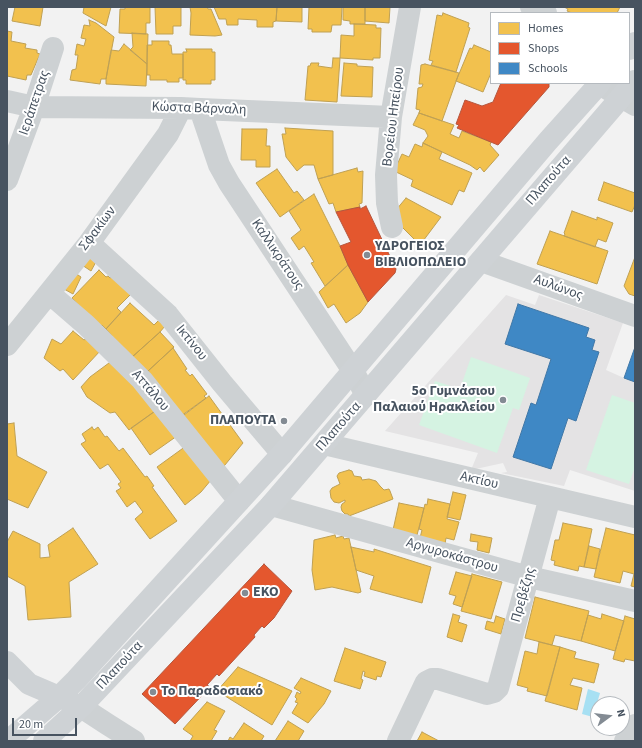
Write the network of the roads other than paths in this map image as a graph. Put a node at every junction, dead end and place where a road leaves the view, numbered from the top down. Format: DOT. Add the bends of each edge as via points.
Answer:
graph roads {
  1 [pos="410,7"];
  2 [pos="532,7"];
  3 [pos="544,12"];
  4 [pos="53,48"];
  5 [pos="598,84"];
  6 [pos="602,84"];
  7 [pos="630,95"];
  8 [pos="7,101"];
  9 [pos="34,107"];
  10 [pos="191,108"];
  11 [pos="391,117"];
  12 [pos="7,180"];
  13 [pos="499,200"];
  14 [pos="517,218"];
  15 [pos="392,227"];
  16 [pos="88,243"];
  17 [pos="481,261"];
  18 [pos="49,293"];
  19 [pos="635,316"];
  20 [pos="7,345"];
  21 [pos="353,371"];
  22 [pos="366,395"];
  23 [pos="324,444"];
  24 [pos="282,454"];
  25 [pos="550,497"];
  26 [pos="239,501"];
  27 [pos="271,505"];
  28 [pos="635,517"];
  29 [pos="529,577"];
  30 [pos="635,601"];
  31 [pos="7,662"];
  32 [pos="59,697"];
  33 [pos="82,707"];
  34 [pos="635,725"];
  35 [pos="8,741"];
  36 [pos="44,741"];
  37 [pos="134,741"];
  38 [pos="398,741"];
  39 [pos="625,741"];
  1 -- 11 [label="street, Βορείου Ηπείρου"];
  2 -- 3 [label="street"];
  4 -- 9 [label="street, Ιεράπετρας"];
  5 -- 13 [label="main road, Πλαπούτα"];
  6 -- 7 [label="street"];
  7 -- 14 [label="main road, Πλαπούτα"];
  8 -- 9 [label="street, Κώστα Βάρναλη"];
  9 -- 10 [label="street, Κώστα Βάρναλη"];
  9 -- 12 [label="street, Ιεράπετρας"];
  10 -- 11 [label="street, Κώστα Βάρναλη"];
  10 -- 16 [label="street, Σφακίων" via="168,134"];
  10 -- 21 [label="street, Καλλικράτους" via="229,183"];
  11 -- 15 [label="street, Βορείου Ηπείρου" via="386,175 387,203"];
  13 -- 14 [label="main road"];
  13 -- 21 [label="main road, Πλαπούτα"];
  14 -- 17 [label="main road, Πλαπούτα"];
  16 -- 18 [label="street, Σφακίων"];
  16 -- 24 [label="street, Ικτίνου" via="168,315"];
  17 -- 19 [label="street, Αυλώνος"];
  17 -- 22 [label="main road, Πλαπούτα"];
  18 -- 20 [label="street, Σφακίων"];
  18 -- 26 [label="street, Αττάλου" via="142,380"];
  21 -- 22 [label="street, Καλλικράτους"];
  21 -- 24 [label="main road, Πλαπούτα"];
  22 -- 23 [label="main road, Πλαπούτα"];
  23 -- 25 [label="street, Ακτίου"];
  23 -- 27 [label="main road, Πλαπούτα"];
  24 -- 26 [label="main road, Πλαπούτα"];
  25 -- 28 [label="street, Ακτίου"];
  25 -- 29 [label="street, Πρεβέζης"];
  26 -- 32 [label="main road, Πλαπούτα"];
  27 -- 29 [label="street, Αργυροκάστρου"];
  27 -- 33 [label="main road, Πλαπούτα"];
  29 -- 30 [label="street, Αργυροκάστρου"];
  29 -- 38 [label="street, Πρεβέζης" via="498,688 487,694 438,679 426,682"];
  31 -- 32 [label="main road" via="29,684"];
  32 -- 33 [label="main road"];
  32 -- 35 [label="main road, Πλαπούτα"];
  33 -- 36 [label="main road, Πλαπούτα"];
  33 -- 37 [label="street"];
  34 -- 39 [label="street"];
}
